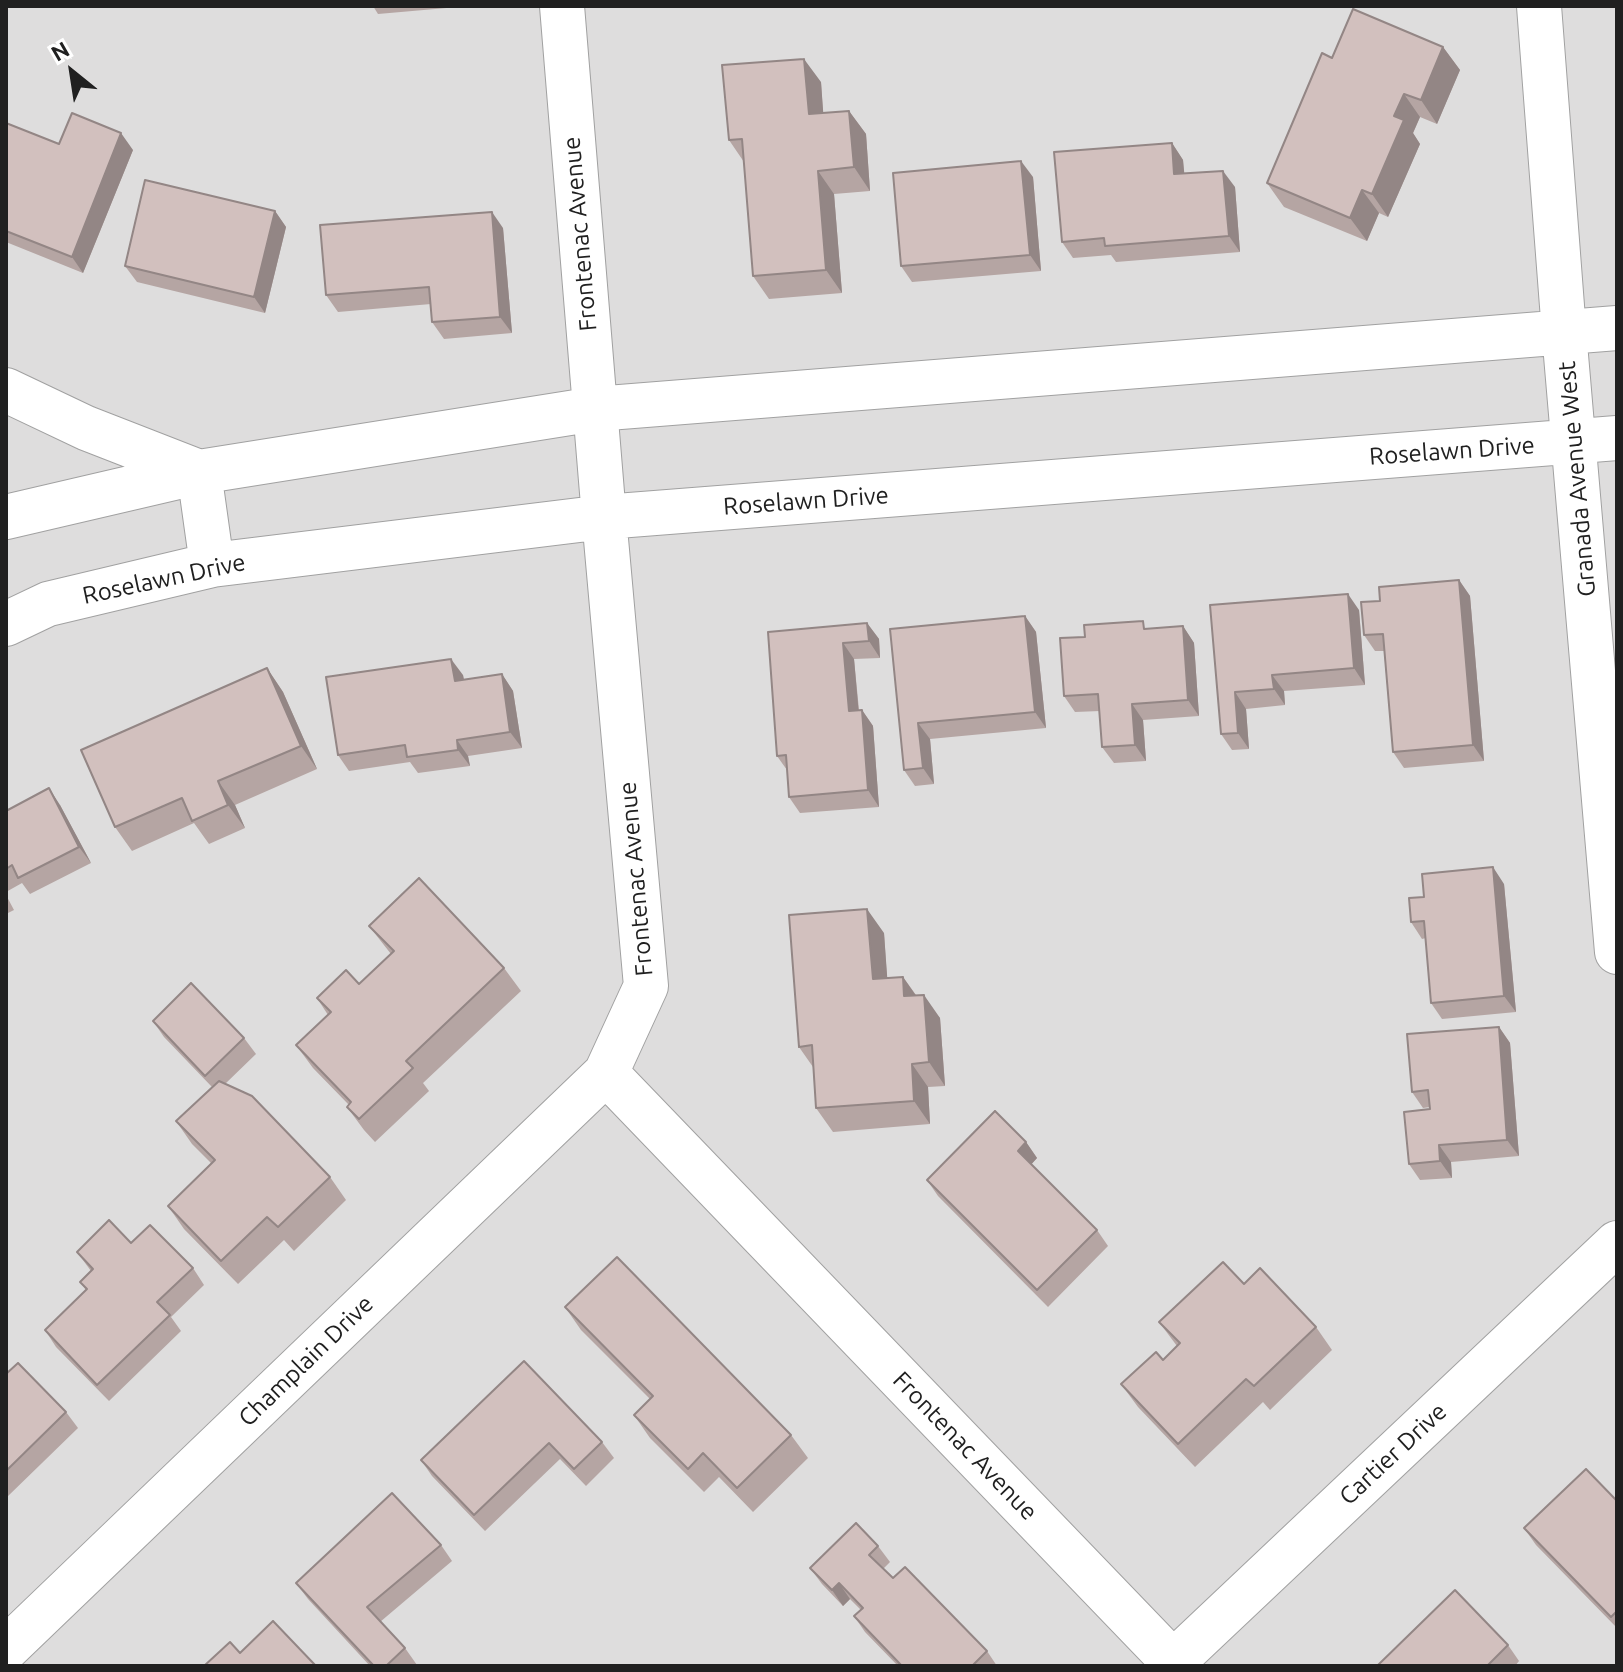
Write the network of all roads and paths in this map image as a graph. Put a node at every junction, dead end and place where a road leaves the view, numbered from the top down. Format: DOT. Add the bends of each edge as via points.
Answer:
graph roads {
  1 [pos="562,6"];
  2 [pos="1539,6"];
  3 [pos="1617,328"];
  4 [pos="1564,332"];
  5 [pos="6,390"];
  6 [pos="595,409"];
  7 [pos="1617,438"];
  8 [pos="1574,442"];
  9 [pos="199,472"];
  10 [pos="8,504"];
  11 [pos="604,517"];
  12 [pos="212,565"];
  13 [pos="6,624"];
  14 [pos="1617,952"];
  15 [pos="606,1073"];
  16 [pos="1617,1243"];
  17 [pos="6,1649"];
  18 [pos="1171,1664"];
  1 -- 6 [label="street, Frontenac Avenue"];
  2 -- 4 [label="street, Granada Avenue West"];
  3 -- 4 [label="street"];
  4 -- 6 [label="street"];
  4 -- 8 [label="street, Granada Avenue West"];
  5 -- 9 [label="street"];
  6 -- 9 [label="street"];
  6 -- 11 [label="street, Frontenac Avenue"];
  7 -- 8 [label="street, Roselawn Drive"];
  8 -- 11 [label="street, Roselawn Drive"];
  8 -- 14 [label="street, Granada Avenue West"];
  9 -- 10 [label="street"];
  9 -- 12 [label="street"];
  11 -- 12 [label="street, Roselawn Drive"];
  11 -- 15 [label="street, Frontenac Avenue" via="646,986"];
  12 -- 13 [label="street, Roselawn Drive" via="48,604"];
  15 -- 17 [label="street, Champlain Drive"];
  15 -- 18 [label="street, Frontenac Avenue"];
  16 -- 18 [label="street, Cartier Drive"];
}
